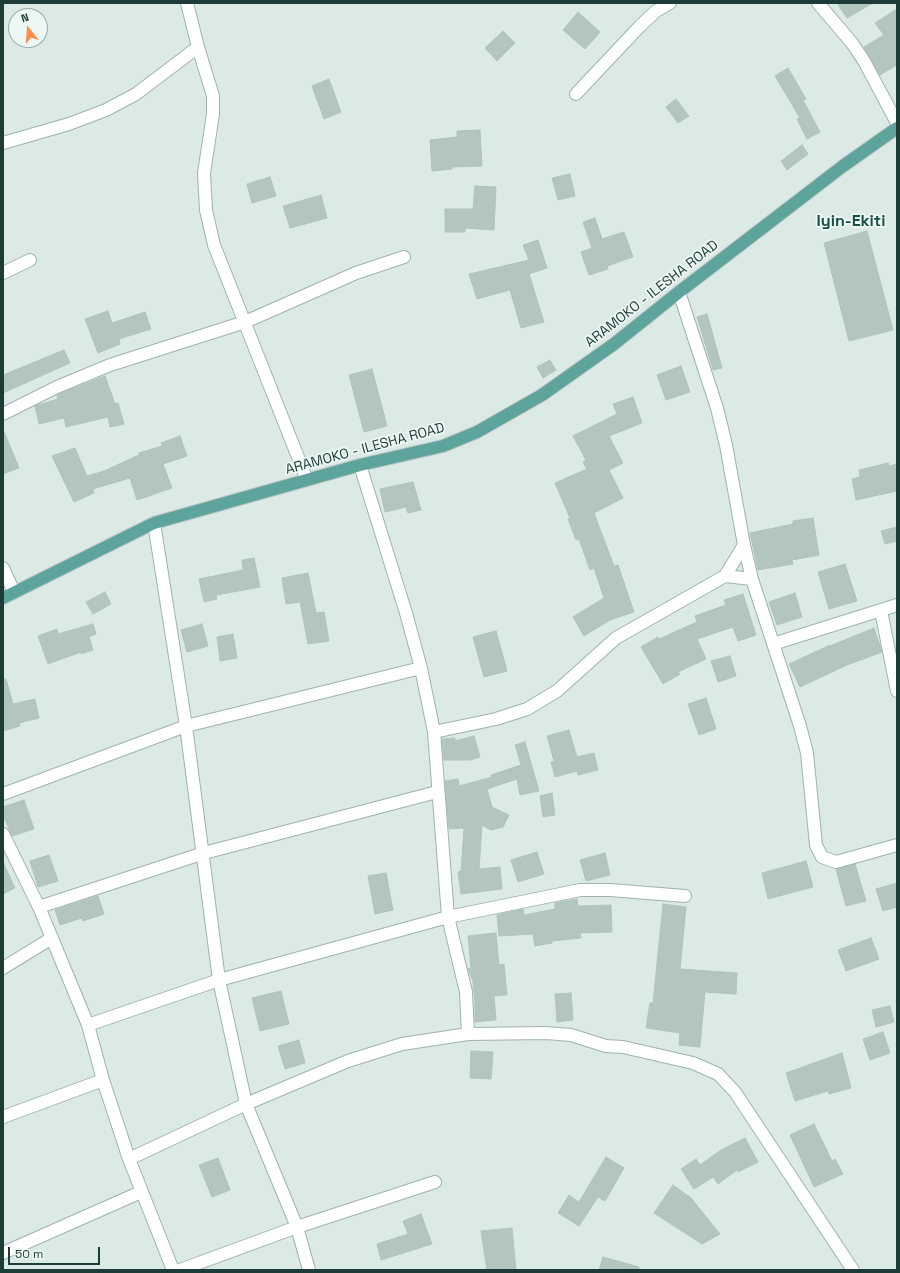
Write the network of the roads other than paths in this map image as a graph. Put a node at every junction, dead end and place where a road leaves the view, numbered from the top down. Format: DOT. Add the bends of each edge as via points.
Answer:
graph roads {
  1 [pos="187,3"];
  2 [pos="670,3"];
  3 [pos="818,3"];
  4 [pos="198,47"];
  5 [pos="576,94"];
  6 [pos="897,124"];
  7 [pos="897,128"];
  8 [pos="3,143"];
  9 [pos="404,257"];
  10 [pos="30,260"];
  11 [pos="3,273"];
  12 [pos="679,292"];
  13 [pos="245,322"];
  14 [pos="3,414"];
  15 [pos="360,465"];
  16 [pos="306,480"];
  17 [pos="154,523"];
  18 [pos="744,545"];
  19 [pos="3,568"];
  20 [pos="725,576"];
  21 [pos="752,579"];
  22 [pos="8,595"];
  23 [pos="897,605"];
  24 [pos="881,611"];
  25 [pos="773,644"];
  26 [pos="421,668"];
  27 [pos="897,691"];
  28 [pos="186,726"];
  29 [pos="434,732"];
  30 [pos="438,792"];
  31 [pos="3,794"];
  32 [pos="3,834"];
  33 [pos="897,845"];
  34 [pos="204,853"];
  35 [pos="684,896"];
  36 [pos="39,907"];
  37 [pos="448,917"];
  38 [pos="52,938"];
  39 [pos="3,968"];
  40 [pos="219,980"];
  41 [pos="88,1025"];
  42 [pos="468,1034"];
  43 [pos="103,1080"];
  44 [pos="246,1104"];
  45 [pos="3,1117"];
  46 [pos="129,1159"];
  47 [pos="435,1182"];
  48 [pos="141,1192"];
  49 [pos="297,1227"];
  50 [pos="3,1253"];
  51 [pos="173,1270"];
  52 [pos="180,1270"];
  53 [pos="309,1270"];
  54 [pos="853,1270"];
  1 -- 4 [label="street"];
  2 -- 5 [label="street" via="640,26"];
  3 -- 6 [label="street" via="864,61"];
  4 -- 8 [label="street" via="136,94 106,110 69,124"];
  4 -- 13 [label="street" via="213,96 213,114 204,173 206,210 214,245"];
  7 -- 12 [label="main road, ARAMOKO - ILESHA ROAD"];
  9 -- 13 [label="street" via="356,273"];
  10 -- 11 [label="street"];
  12 -- 15 [label="main road, ARAMOKO - ILESHA ROAD" via="614,344 542,395 477,432 443,446"];
  12 -- 18 [label="street" via="718,408"];
  13 -- 14 [label="street" via="110,366 57,387"];
  13 -- 16 [label="street"];
  15 -- 16 [label="main road, ARAMOKO - ILESHA ROAD"];
  15 -- 26 [label="street"];
  16 -- 17 [label="main road, ARAMOKO - ILESHA ROAD"];
  17 -- 22 [label="main road, ARAMOKO - ILESHA ROAD"];
  17 -- 28 [label="street"];
  18 -- 20 [label="street"];
  18 -- 21 [label="street"];
  19 -- 22 [label="street"];
  20 -- 21 [label="street"];
  20 -- 29 [label="street" via="616,638 557,691 527,709 496,719"];
  21 -- 25 [label="street"];
  23 -- 24 [label="street"];
  24 -- 25 [label="street"];
  24 -- 27 [label="street"];
  25 -- 33 [label="street" via="807,753 816,845 822,857 836,862"];
  26 -- 28 [label="street"];
  26 -- 29 [label="street"];
  28 -- 31 [label="street"];
  28 -- 34 [label="street"];
  29 -- 30 [label="street"];
  30 -- 34 [label="street"];
  30 -- 37 [label="street"];
  32 -- 36 [label="street"];
  34 -- 36 [label="street"];
  34 -- 40 [label="street"];
  35 -- 37 [label="street" via="580,890"];
  36 -- 38 [label="street"];
  37 -- 40 [label="street"];
  37 -- 42 [label="street" via="466,992"];
  38 -- 39 [label="street"];
  38 -- 41 [label="street"];
  40 -- 41 [label="street"];
  40 -- 44 [label="street"];
  41 -- 43 [label="street"];
  42 -- 44 [label="street" via="402,1044 348,1061"];
  42 -- 54 [label="street" via="571,1035 606,1046 623,1047 692,1063 718,1074 735,1092"];
  43 -- 45 [label="street"];
  43 -- 46 [label="street"];
  44 -- 46 [label="street"];
  44 -- 49 [label="street"];
  46 -- 48 [label="street"];
  47 -- 49 [label="street"];
  48 -- 50 [label="street"];
  48 -- 51 [label="street"];
  49 -- 52 [label="street"];
  49 -- 53 [label="street"];
}
